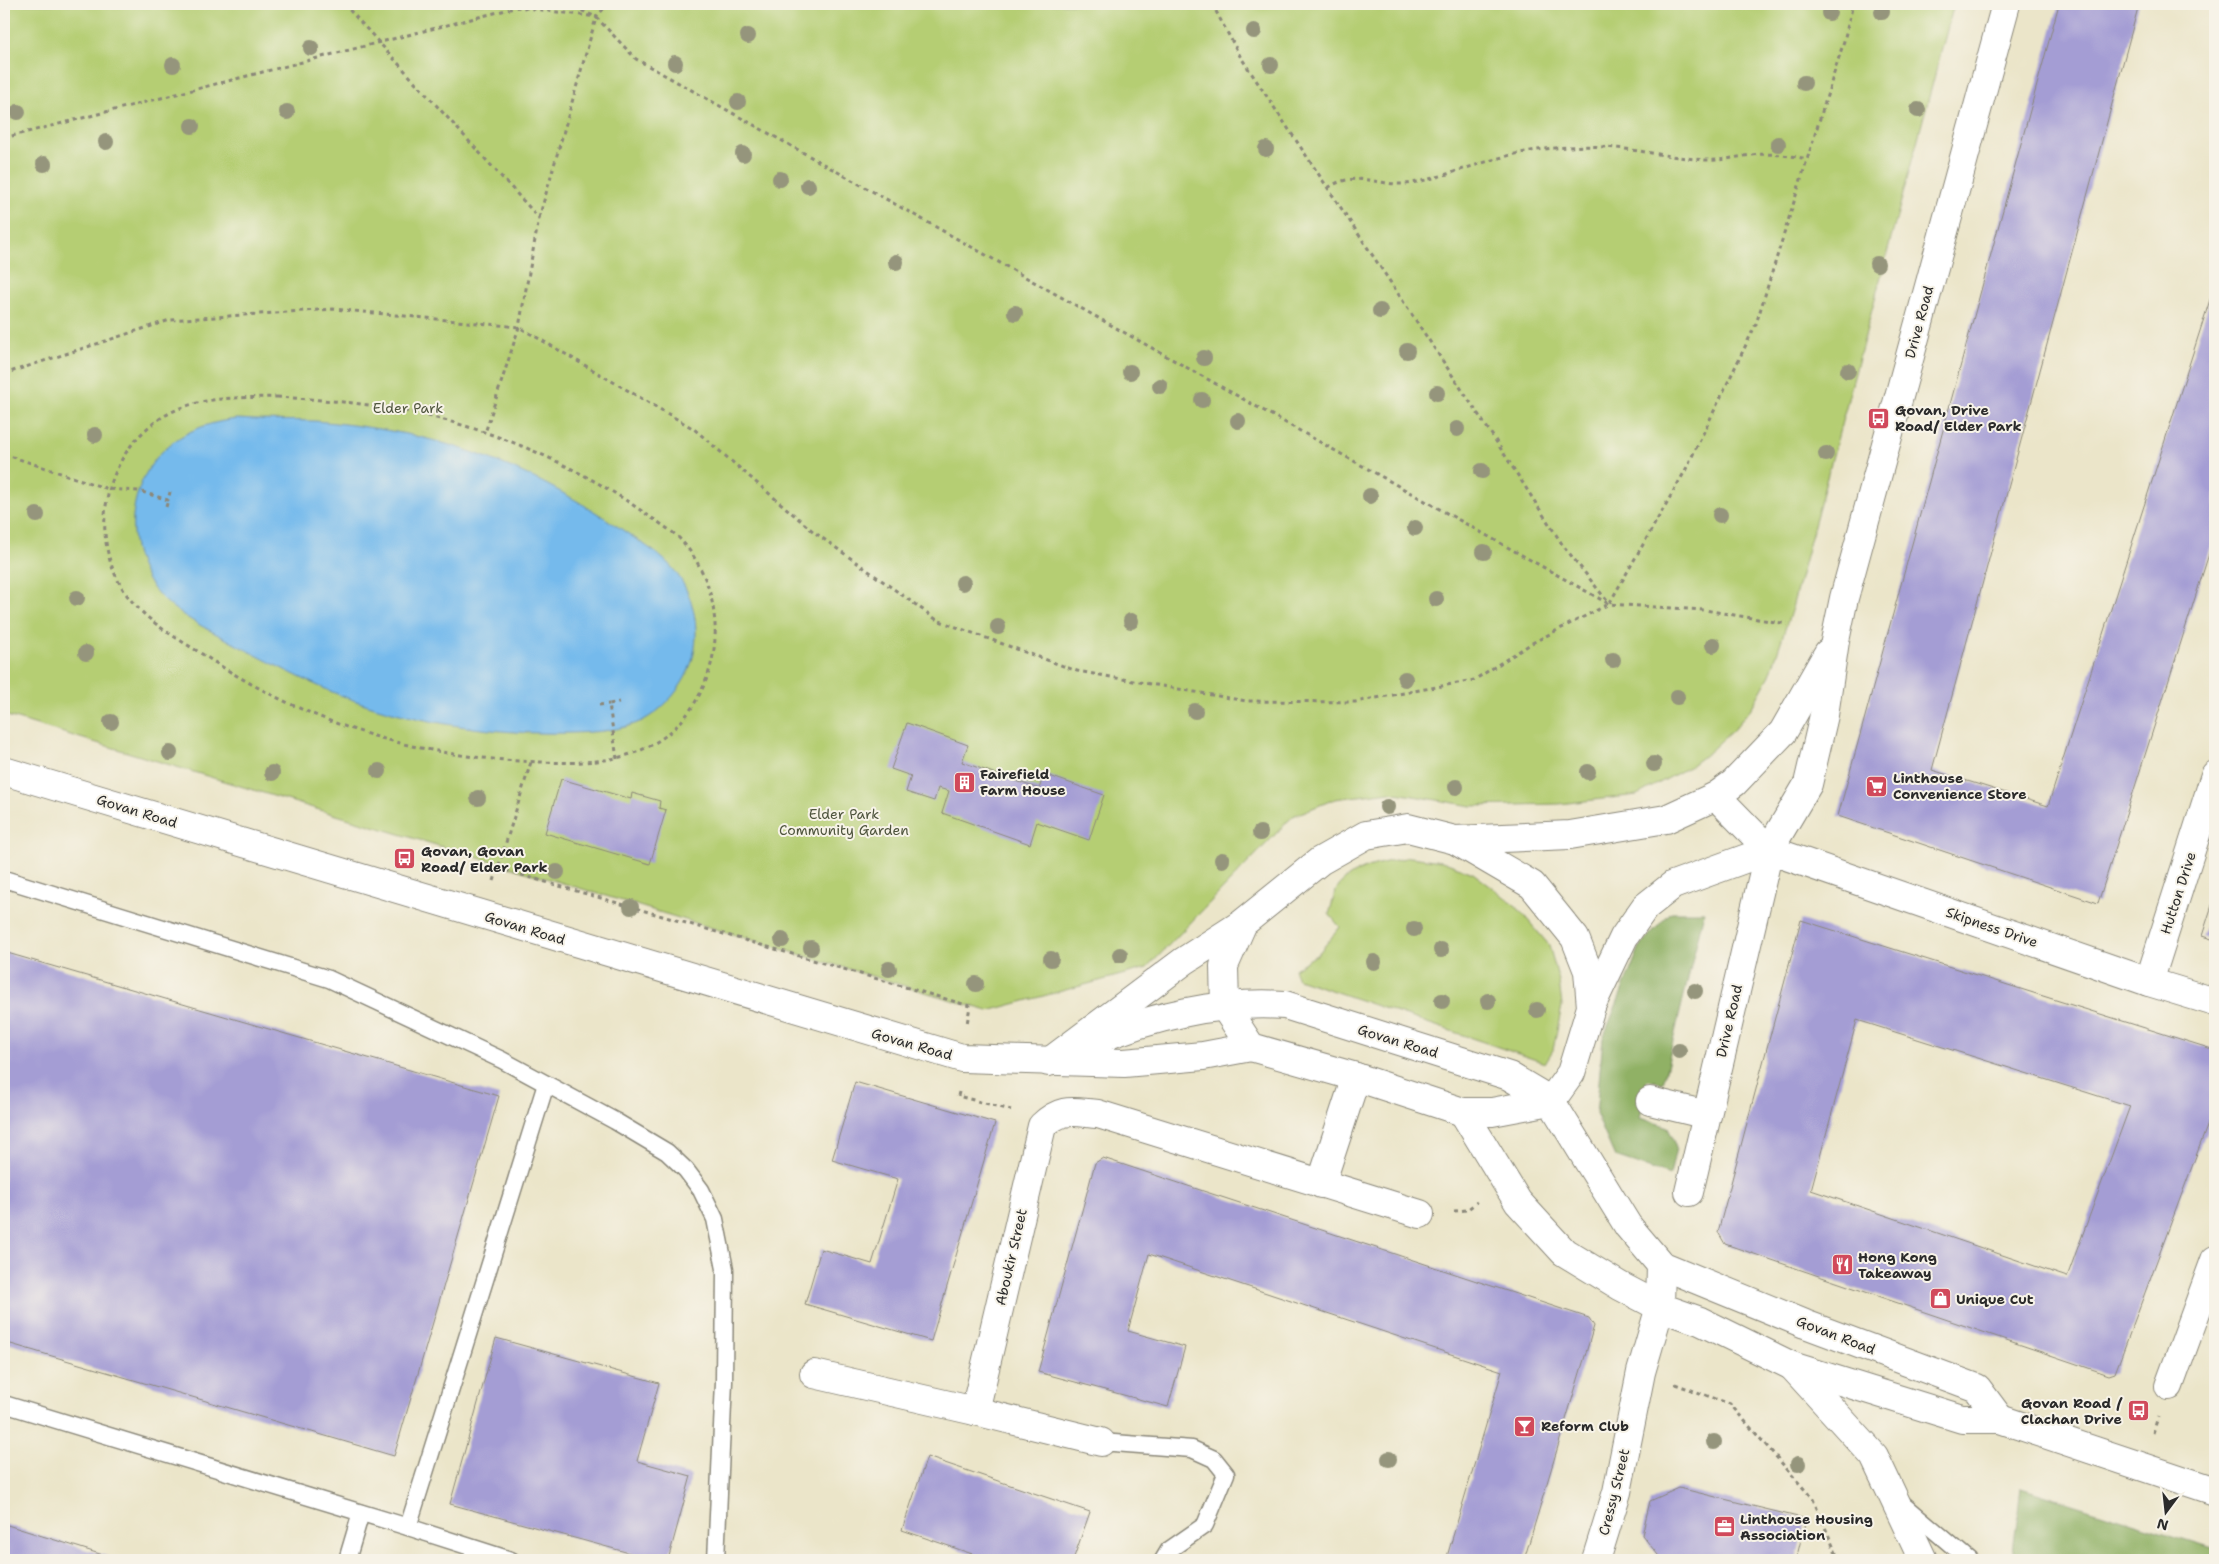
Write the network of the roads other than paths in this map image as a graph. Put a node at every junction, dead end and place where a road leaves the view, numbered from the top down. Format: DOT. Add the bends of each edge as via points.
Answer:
graph roads {
  1 [pos="2006,4"];
  2 [pos="1835,641"];
  3 [pos="4,771"];
  4 [pos="2215,775"];
  5 [pos="1716,796"];
  6 [pos="1455,840"];
  7 [pos="1769,850"];
  8 [pos="4,879"];
  9 [pos="1243,923"];
  10 [pos="2150,982"];
  11 [pos="2215,1002"];
  12 [pos="1225,1007"];
  13 [pos="1591,1007"];
  14 [pos="1251,1047"];
  15 [pos="1049,1062"];
  16 [pos="1356,1077"];
  17 [pos="546,1084"];
  18 [pos="1551,1101"];
  19 [pos="1650,1102"];
  20 [pos="1464,1112"];
  21 [pos="1707,1115"];
  22 [pos="1321,1184"];
  23 [pos="1689,1192"];
  24 [pos="1420,1214"];
  25 [pos="2215,1260"];
  26 [pos="1661,1265"];
  27 [pos="1660,1307"];
  28 [pos="1792,1366"];
  29 [pos="814,1374"];
  30 [pos="2168,1386"];
  31 [pos="4,1404"];
  32 [pos="975,1411"];
  33 [pos="2000,1419"];
  34 [pos="1101,1442"];
  35 [pos="2215,1491"];
  36 [pos="1893,1495"];
  37 [pos="361,1513"];
  38 [pos="408,1526"];
  39 [pos="347,1560"];
  40 [pos="511,1560"];
  41 [pos="716,1560"];
  42 [pos="1163,1560"];
  43 [pos="1596,1560"];
  44 [pos="1923,1560"];
  45 [pos="1969,1560"];
  1 -- 2 [label="street, Drive Road"];
  2 -- 5 [label="street, Drive Road" via="1783,732 1734,784"];
  2 -- 7 [label="street, Drive Road" via="1824,716 1808,784"];
  3 -- 15 [label="street, Govan Road" via="962,1058"];
  4 -- 10 [label="street, Hutton Drive"];
  5 -- 6 [label="street, Drive Road" via="1666,819 1570,836"];
  5 -- 7 [label="street"];
  6 -- 9 [label="street" via="1408,828 1366,835 1320,861"];
  6 -- 13 [label="street" via="1532,885 1575,938 1588,971"];
  7 -- 10 [label="street, Skipness Drive"];
  7 -- 13 [label="street" via="1673,886 1645,907 1624,937"];
  7 -- 21 [label="street, Drive Road"];
  8 -- 17 [label="lane" via="329,979"];
  9 -- 12 [label="street" via="1224,966"];
  9 -- 15 [label="street" via="1184,961"];
  10 -- 11 [label="street, Skipness Drive"];
  12 -- 14 [label="street"];
  12 -- 15 [label="street, Govan Road" via="1194,1010 1117,1031"];
  12 -- 18 [label="street, Govan Road" via="1285,1005 1509,1076"];
  13 -- 18 [label="street" via="1571,1073"];
  14 -- 15 [label="street, Govan Road" via="1203,1056 1124,1063"];
  14 -- 16 [label="street"];
  16 -- 20 [label="street"];
  16 -- 22 [label="street"];
  17 -- 38 [label="lane"];
  17 -- 41 [label="lane" via="667,1152 701,1190 715,1219 725,1269"];
  18 -- 20 [label="street" via="1492,1112"];
  18 -- 26 [label="street, Govan Road" via="1628,1226"];
  19 -- 21 [label="street"];
  20 -- 27 [label="street" via="1518,1202 1564,1252"];
  21 -- 23 [label="street, Drive Road"];
  22 -- 24 [label="street"];
  22 -- 32 [label="street, Aboukir Street" via="1098,1114 1061,1112 1051,1117 1042,1126"];
  25 -- 30 [label="street"];
  26 -- 27 [label="street"];
  26 -- 33 [label="street, Govan Road" via="1805,1324 1977,1388"];
  27 -- 28 [label="street" via="1700,1321"];
  27 -- 43 [label="street, Cressy Street" via="1641,1372 1616,1492"];
  28 -- 33 [label="street" via="1962,1419"];
  28 -- 36 [label="street" via="1874,1456"];
  29 -- 32 [label="street"];
  31 -- 37 [label="lane"];
  32 -- 34 [label="street"];
  33 -- 35 [label="street"];
  34 -- 42 [label="lane" via="1192,1449 1214,1459 1226,1474 1205,1525 1169,1550"];
  36 -- 44 [label="street"];
  36 -- 45 [label="lane"];
  37 -- 38 [label="lane"];
  37 -- 39 [label="lane"];
  38 -- 40 [label="lane"];
}
